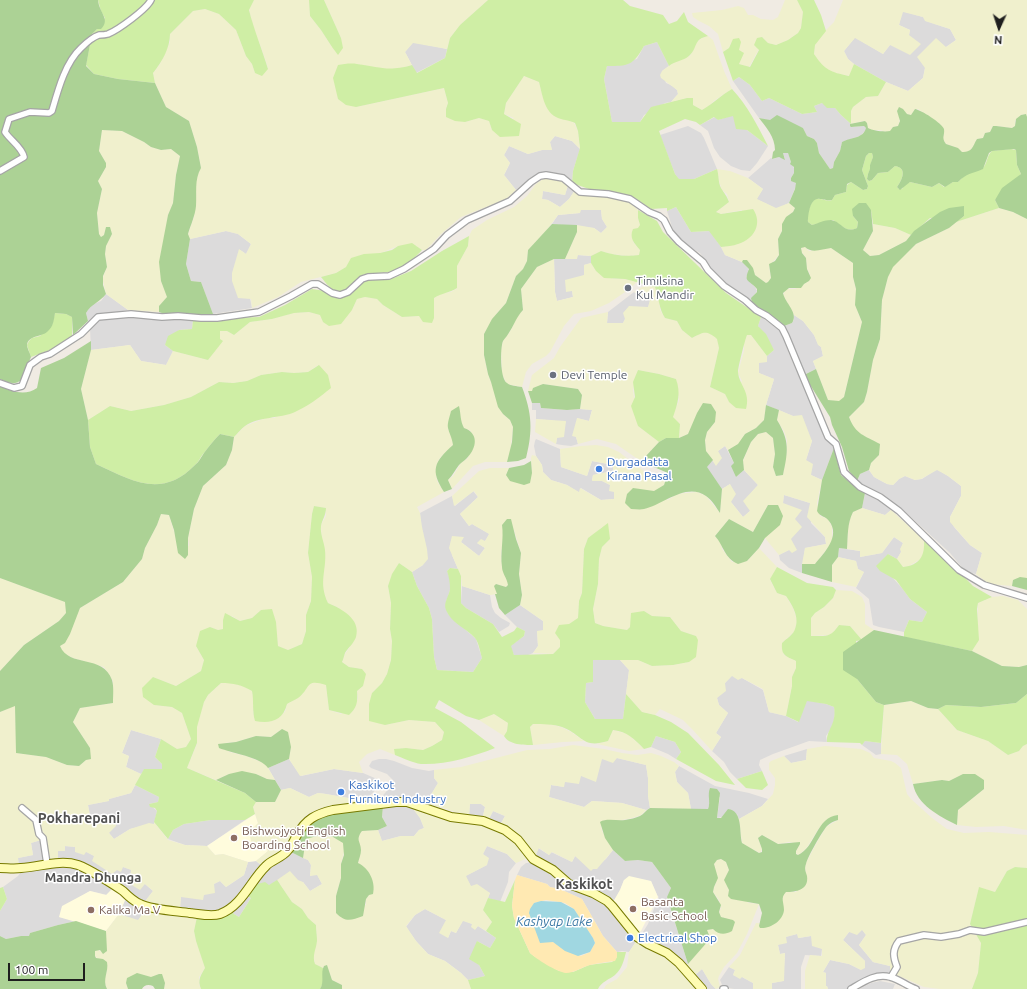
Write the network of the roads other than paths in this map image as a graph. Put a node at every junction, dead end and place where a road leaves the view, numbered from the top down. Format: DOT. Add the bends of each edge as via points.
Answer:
graph roads {
  1 [pos="151,0"];
  2 [pos="0,170"];
  3 [pos="0,383"];
  4 [pos="1027,598"];
  5 [pos="22,808"];
  6 [pos="47,864"];
  7 [pos="0,868"];
  8 [pos="1027,922"];
  9 [pos="891,977"];
  10 [pos="702,989"];
  11 [pos="851,989"];
  12 [pos="916,989"];
  1 -- 2 [label="street" via="145,9 133,18 108,34 94,38 81,48 66,71 52,111 30,112 9,119 5,132 24,157"];
  3 -- 4 [label="street" via="14,388 22,386 30,365 81,334 98,317 131,314 217,318 259,312 312,284 318,284 340,295 348,292 362,279 389,276 404,269 434,249 447,235 468,220 510,201 540,176 554,175 563,178 580,192 630,199 664,220 679,242 703,262 724,286 782,328 828,437 836,444 844,472 860,487 899,511 959,570 984,585"];
  5 -- 6 [label="street" via="36,820 39,834 43,838"];
  6 -- 7 [label="street"];
  6 -- 10 [label="street" via="70,863 79,866 140,904 178,911 219,914 235,904 267,864 288,850 310,818 333,810 407,802 451,817 483,821 505,830 518,840 533,859 553,870 569,884 593,892 607,901 637,937 667,953"];
  8 -- 9 [label="street" via="984,932 970,930 941,937 924,935 899,941 894,948 897,967"];
  9 -- 11 [label="street" via="877,976"];
  9 -- 12 [label="street"];
}
